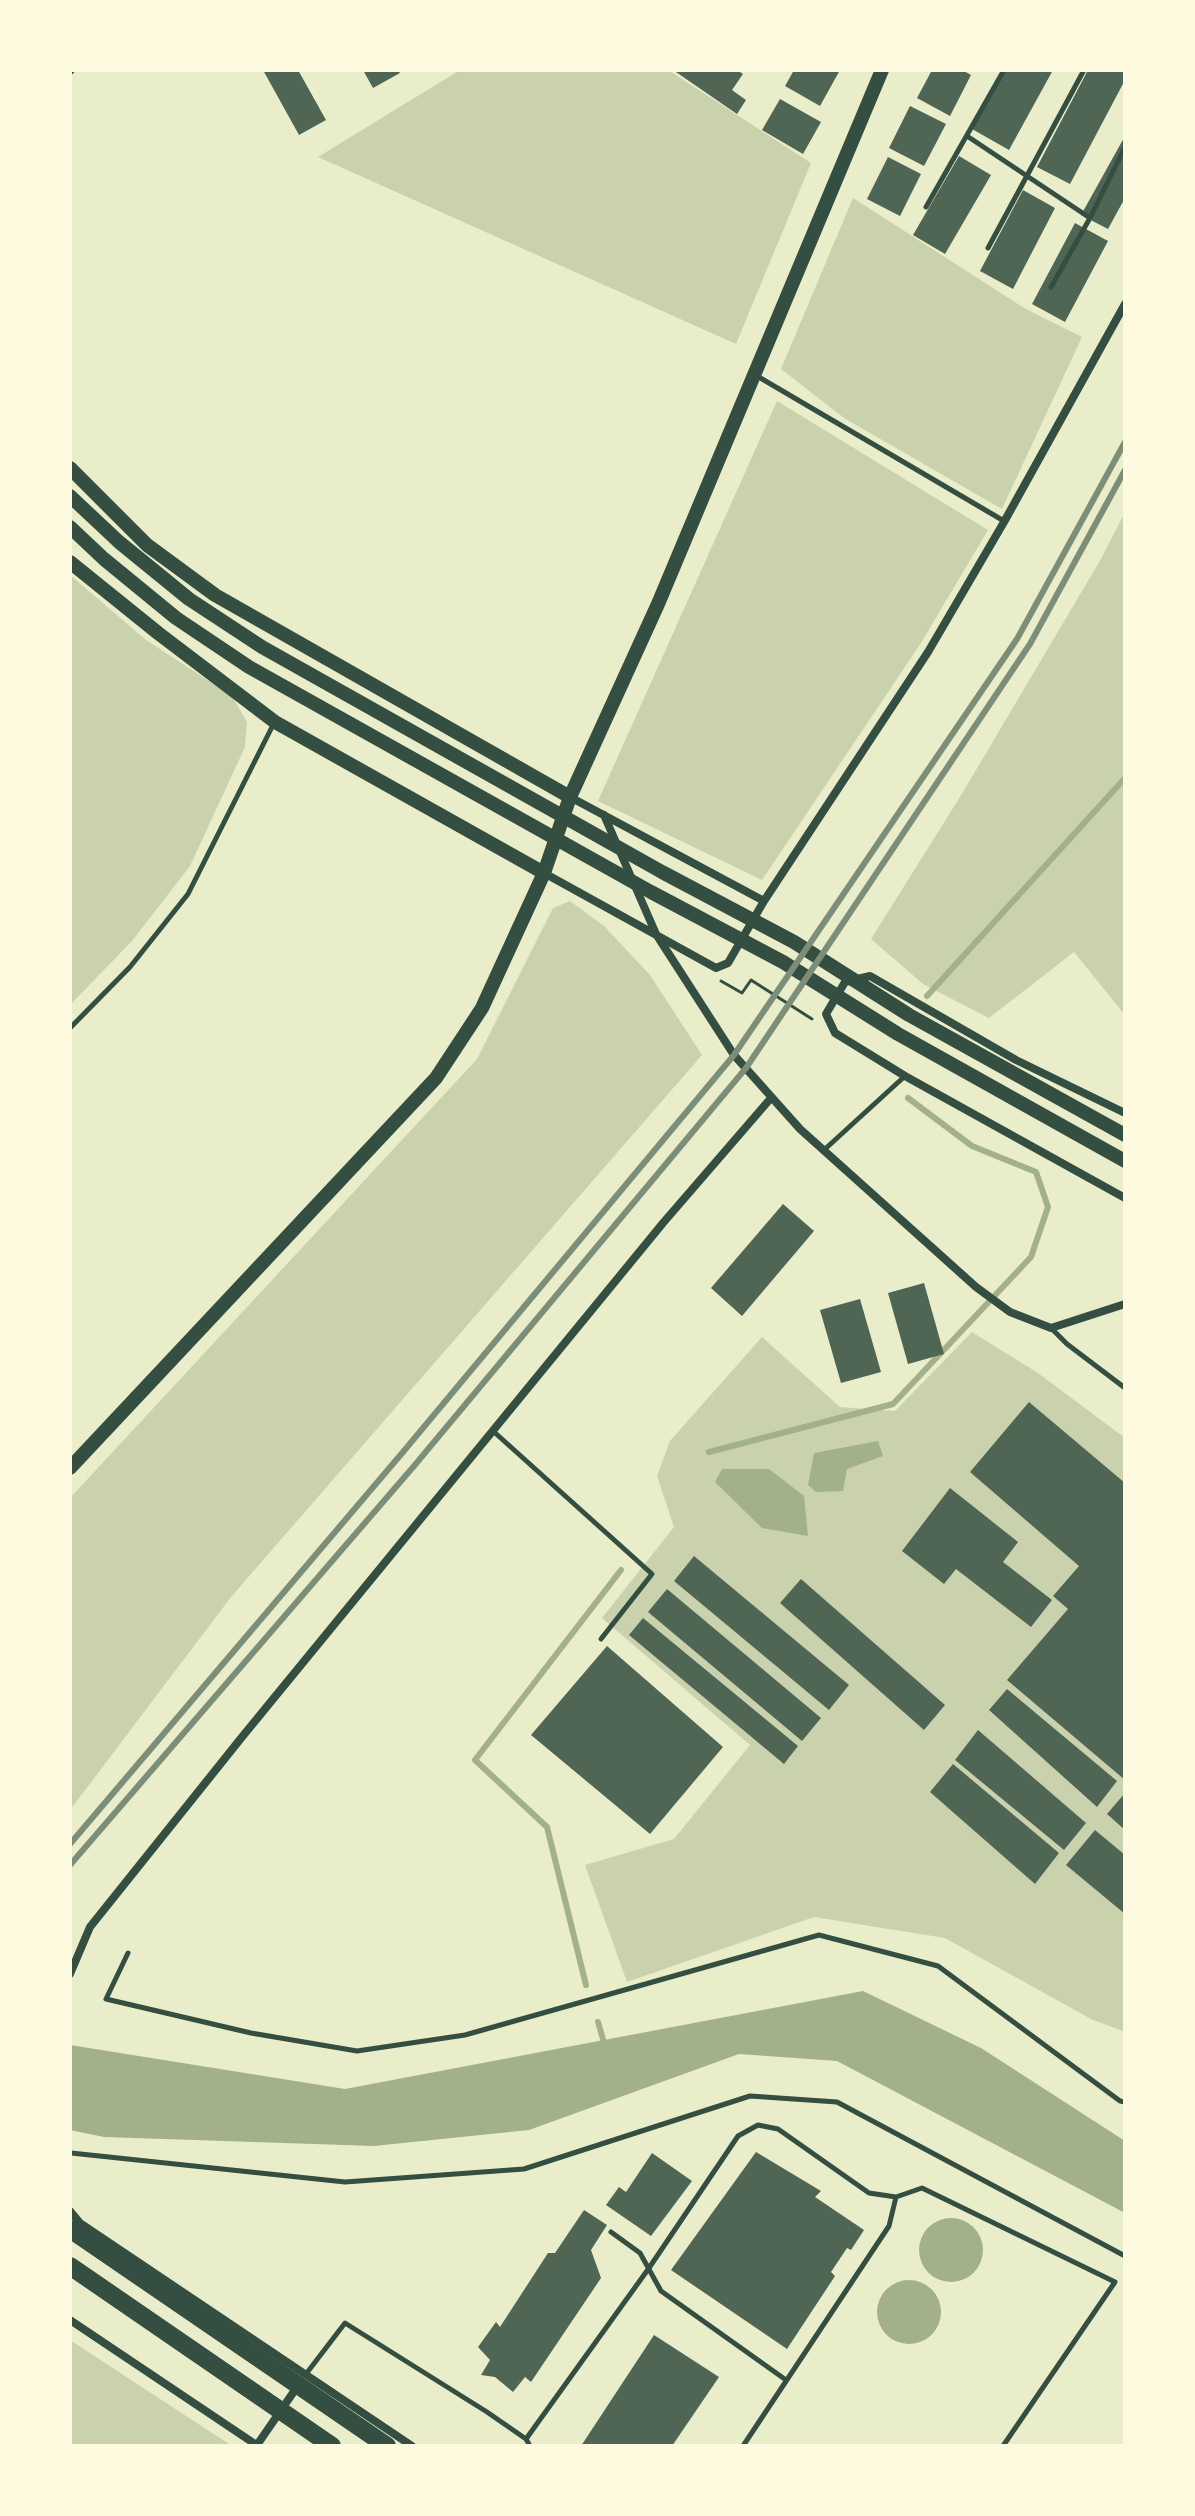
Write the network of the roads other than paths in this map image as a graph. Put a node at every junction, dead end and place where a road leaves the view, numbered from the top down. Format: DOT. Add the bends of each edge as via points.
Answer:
graph roads {
  1 [pos="882,70"];
  2 [pos="1004,70"];
  3 [pos="1084,70"];
  4 [pos="967,136"];
  5 [pos="1125,147"];
  6 [pos="1028,177"];
  7 [pos="926,207"];
  8 [pos="1090,218"];
  9 [pos="988,248"];
  10 [pos="1051,287"];
  11 [pos="1125,304"];
  12 [pos="754,374"];
  13 [pos="70,468"];
  14 [pos="70,496"];
  15 [pos="1004,522"];
  16 [pos="70,527"];
  17 [pos="70,562"];
  18 [pos="275,722"];
  19 [pos="570,797"];
  20 [pos="604,815"];
  21 [pos="544,873"];
  22 [pos="764,901"];
  23 [pos="656,934"];
  24 [pos="70,1028"];
  25 [pos="905,1076"];
  26 [pos="771,1098"];
  27 [pos="1125,1113"];
  28 [pos="1125,1135"];
  29 [pos="824,1150"];
  30 [pos="1125,1161"];
  31 [pos="1125,1198"];
  32 [pos="1125,1304"];
  33 [pos="1051,1328"];
  34 [pos="1125,1388"];
  35 [pos="492,1430"];
  36 [pos="70,1468"];
  37 [pos="601,1639"];
  38 [pos="128,1953"];
  39 [pos="70,1974"];
  40 [pos="1125,2102"];
  41 [pos="71,2153"];
  42 [pos="896,2197"];
  43 [pos="70,2211"];
  44 [pos="70,2229"];
  45 [pos="611,2232"];
  46 [pos="1125,2256"];
  47 [pos="70,2266"];
  48 [pos="649,2268"];
  49 [pos="70,2320"];
  50 [pos="306,2375"];
  51 [pos="786,2380"];
  52 [pos="526,2439"];
  53 [pos="257,2446"];
  54 [pos="332,2446"];
  55 [pos="387,2446"];
  56 [pos="412,2446"];
  57 [pos="530,2446"];
  58 [pos="743,2446"];
  59 [pos="1003,2446"];
  1 -- 12 [label="street"];
  2 -- 4 [label="lane"];
  3 -- 6 [label="lane"];
  4 -- 6 [label="lane"];
  4 -- 7 [label="lane"];
  5 -- 8 [label="lane"];
  6 -- 8 [label="lane"];
  6 -- 9 [label="lane"];
  8 -- 10 [label="lane"];
  11 -- 15 [label="street"];
  12 -- 15 [label="lane"];
  12 -- 19 [label="street"];
  13 -- 19 [label="street" via="147,545 215,595"];
  14 -- 28 [label="street" via="189,599 262,647 794,942 909,1015"];
  15 -- 22 [label="street" via="928,652"];
  16 -- 30 [label="street" via="176,618 249,667 783,962 898,1034"];
  17 -- 18 [label="street"];
  18 -- 21 [label="street"];
  18 -- 24 [label="lane" via="188,894 130,967"];
  19 -- 20 [label="street"];
  19 -- 21 [label="street"];
  20 -- 22 [label="street"];
  20 -- 23 [label="street"];
  21 -- 23 [label="street"];
  21 -- 36 [label="street" via="482,1008 436,1078"];
  22 -- 23 [label="street" via="728,963 716,968"];
  23 -- 26 [label="street" via="734,1055"];
  25 -- 27 [label="street" via="835,1033 826,1014 845,982 870,976 1016,1060"];
  25 -- 29 [label="lane"];
  25 -- 31 [label="street"];
  26 -- 29 [label="street"];
  26 -- 35 [label="street"];
  29 -- 33 [label="street" via="976,1287 1010,1312"];
  32 -- 33 [label="street"];
  33 -- 34 [label="lane"];
  35 -- 37 [label="lane" via="652,1574"];
  35 -- 39 [label="street" via="90,1927"];
  38 -- 40 [label="lane" via="106,1999 357,2051 465,2035 819,1935 938,1966"];
  41 -- 46 [label="lane" via="345,2182 524,2169 750,2096 837,2102"];
  42 -- 48 [label="lane" via="869,2193 778,2129 758,2125 738,2136"];
  42 -- 51 [label="lane" via="889,2226"];
  42 -- 59 [label="lane" via="922,2188 1115,2282"];
  43 -- 50 [label="street" via="80,2223"];
  44 -- 55 [label="highway"];
  45 -- 48 [label="lane" via="640,2253"];
  47 -- 54 [label="highway"];
  48 -- 51 [label="lane" via="661,2291"];
  48 -- 52 [label="lane"];
  49 -- 53 [label="street"];
  50 -- 52 [label="lane" via="345,2323"];
  50 -- 53 [label="street"];
  50 -- 56 [label="street"];
  51 -- 58 [label="lane"];
  52 -- 57 [label="lane"];
}
